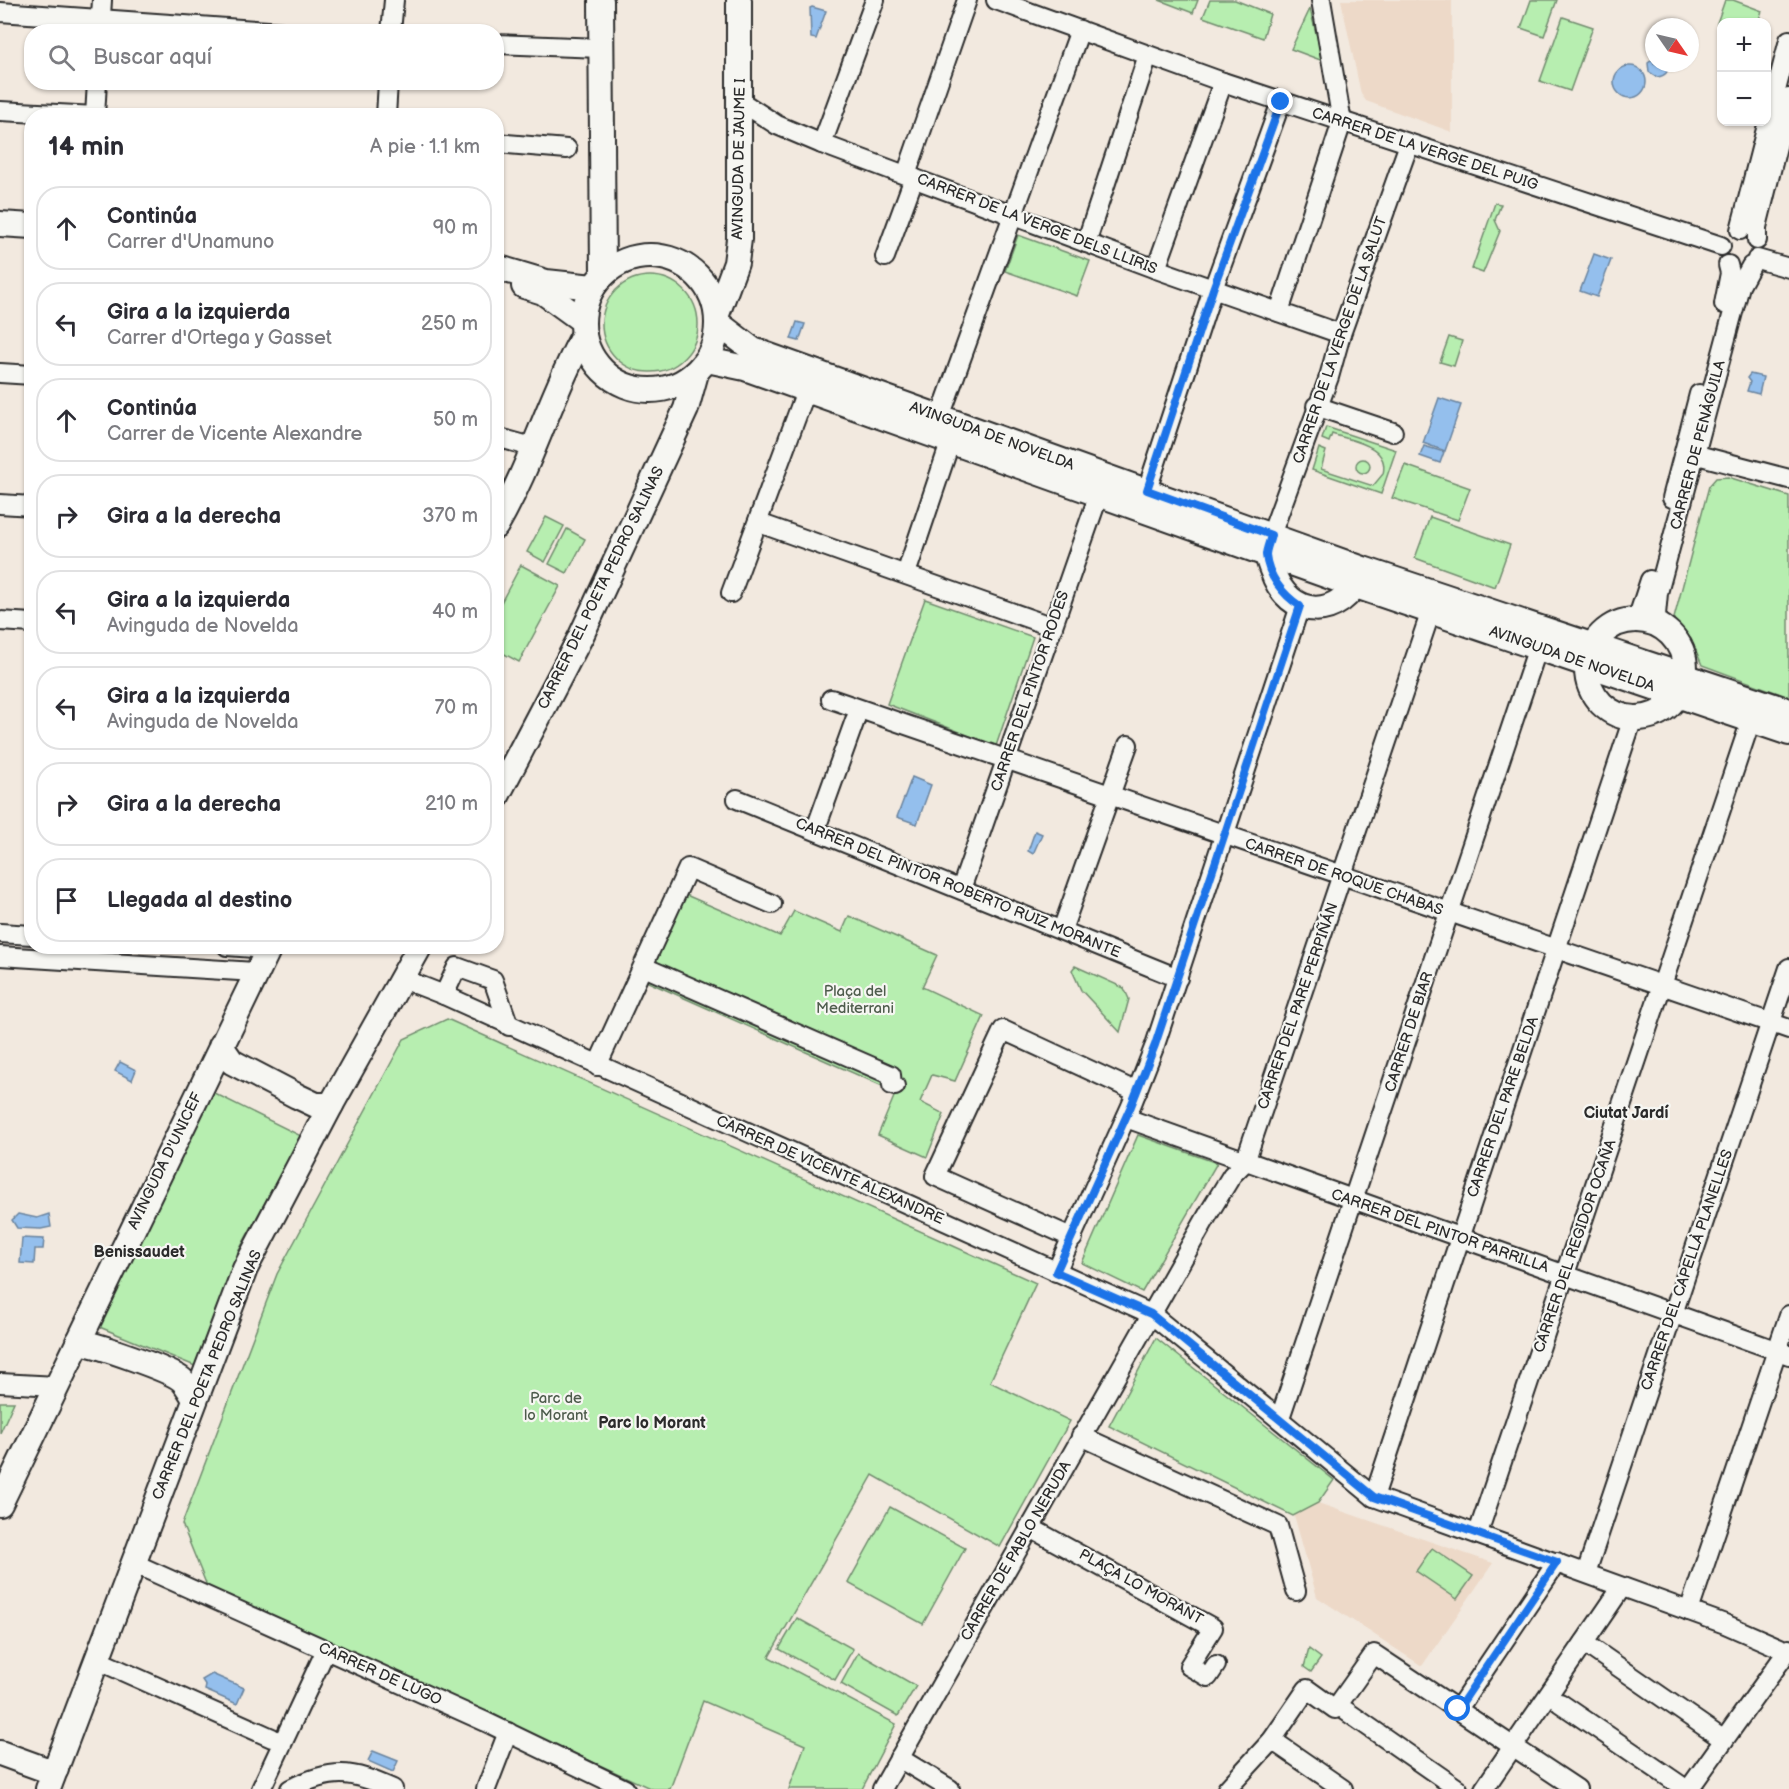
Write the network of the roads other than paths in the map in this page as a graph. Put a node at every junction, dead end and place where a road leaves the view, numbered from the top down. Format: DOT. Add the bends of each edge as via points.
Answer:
graph roads {
  1 [pos="394,0"];
  2 [pos="601,0"];
  3 [pos="739,0"];
  4 [pos="875,0"];
  5 [pos="967,0"];
  6 [pos="996,0"];
  7 [pos="1321,0"];
  8 [pos="0,12"];
  9 [pos="101,16"];
  10 [pos="192,24"];
  11 [pos="392,24"];
  12 [pos="1080,30"];
  13 [pos="1789,40"];
  14 [pos="504,44"];
  15 [pos="601,48"];
  16 [pos="1148,55"];
  17 [pos="1223,82"];
  18 [pos="97,90"];
  19 [pos="388,90"];
  20 [pos="1789,98"];
  21 [pos="740,101"];
  22 [pos="1281,102"];
  23 [pos="95,108"];
  24 [pos="387,108"];
  25 [pos="0,111"];
  26 [pos="24,112"];
  27 [pos="1342,122"];
  28 [pos="504,144"];
  29 [pos="822,144"];
  30 [pos="1409,144"];
  31 [pos="567,149"];
  32 [pos="910,176"];
  33 [pos="0,213"];
  34 [pos="24,214"];
  35 [pos="1011,216"];
  36 [pos="0,224"];
  37 [pos="24,226"];
  38 [pos="1740,230"];
  39 [pos="1757,240"];
  40 [pos="1086,243"];
  41 [pos="1721,246"];
  42 [pos="885,257"];
  43 [pos="1754,262"];
  44 [pos="1728,265"];
  45 [pos="1789,268"];
  46 [pos="504,269"];
  47 [pos="1156,269"];
  48 [pos="504,281"];
  49 [pos="598,281"];
  50 [pos="1213,289"];
  51 [pos="1279,312"];
  52 [pos="718,319"];
  53 [pos="584,327"];
  54 [pos="1341,334"];
  55 [pos="701,366"];
  56 [pos="0,373"];
  57 [pos="24,374"];
  58 [pos="806,391"];
  59 [pos="1316,406"];
  60 [pos="940,417"];
  61 [pos="1393,432"];
  62 [pos="504,439"];
  63 [pos="536,448"];
  64 [pos="947,452"];
  65 [pos="1690,453"];
  66 [pos="1789,478"];
  67 [pos="1147,490"];
  68 [pos="1099,494"];
  69 [pos="0,504"];
  70 [pos="24,506"];
  71 [pos="504,510"];
  72 [pos="759,524"];
  73 [pos="1269,545"];
  74 [pos="909,565"];
  75 [pos="1359,578"];
  76 [pos="731,593"];
  77 [pos="1300,606"];
  78 [pos="1431,611"];
  79 [pos="1637,620"];
  80 [pos="0,621"];
  81 [pos="24,622"];
  82 [pos="1661,626"];
  83 [pos="1053,627"];
  84 [pos="1538,647"];
  85 [pos="1590,654"];
  86 [pos="1681,685"];
  87 [pos="831,699"];
  88 [pos="1789,711"];
  89 [pos="1633,718"];
  90 [pos="855,720"];
  91 [pos="1751,720"];
  92 [pos="1789,733"];
  93 [pos="1128,745"];
  94 [pos="1007,760"];
  95 [pos="504,783"];
  96 [pos="1109,796"];
  97 [pos="737,799"];
  98 [pos="819,820"];
  99 [pos="1224,836"];
  100 [pos="1343,875"];
  101 [pos="961,889"];
  102 [pos="772,904"];
  103 [pos="1448,912"];
  104 [pos="1062,930"];
  105 [pos="0,933"];
  106 [pos="24,934"];
  107 [pos="1556,949"];
  108 [pos="266,954"];
  109 [pos="416,954"];
  110 [pos="0,956"];
  111 [pos="1789,968"];
  112 [pos="651,970"];
  113 [pos="255,972"];
  114 [pos="1178,978"];
  115 [pos="403,979"];
  116 [pos="1662,985"];
  117 [pos="444,995"];
  118 [pos="1772,1023"];
  119 [pos="509,1026"];
  120 [pos="1789,1029"];
  121 [pos="221,1046"];
  122 [pos="597,1066"];
  123 [pos="895,1086"];
  124 [pos="1137,1092"];
  125 [pos="331,1105"];
  126 [pos="1126,1118"];
  127 [pos="1245,1162"];
  128 [pos="1353,1201"];
  129 [pos="1073,1238"];
  130 [pos="1460,1238"];
  131 [pos="1056,1272"];
  132 [pos="1564,1274"];
  133 [pos="1673,1313"];
  134 [pos="1151,1314"];
  135 [pos="1789,1315"];
  136 [pos="78,1342"];
  137 [pos="1783,1353"];
  138 [pos="0,1383"];
  139 [pos="57,1386"];
  140 [pos="195,1399"];
  141 [pos="1280,1418"];
  142 [pos="1081,1436"];
  143 [pos="1374,1497"];
  144 [pos="0,1504"];
  145 [pos="1029,1527"];
  146 [pos="1478,1533"];
  147 [pos="1557,1562"];
  148 [pos="133,1563"];
  149 [pos="1586,1573"];
  150 [pos="1622,1587"];
  151 [pos="1296,1591"];
  152 [pos="1689,1611"];
  153 [pos="1584,1643"];
  154 [pos="326,1650"];
  155 [pos="1782,1657"];
  156 [pos="95,1659"];
  157 [pos="1216,1665"];
  158 [pos="1560,1703"];
  159 [pos="1458,1709"];
  160 [pos="1346,1712"];
  161 [pos="508,1732"];
  162 [pos="272,1738"];
  163 [pos="1272,1740"];
  164 [pos="1724,1740"];
  165 [pos="1513,1747"];
  166 [pos="0,1753"];
  167 [pos="899,1758"];
  168 [pos="52,1779"];
  169 [pos="1691,1786"];
  170 [pos="261,1789"];
  171 [pos="290,1789"];
  172 [pos="393,1789"];
  173 [pos="486,1789"];
  174 [pos="626,1789"];
  175 [pos="882,1789"];
  176 [pos="950,1789"];
  177 [pos="1227,1789"];
  178 [pos="1343,1789"];
  179 [pos="1458,1789"];
  180 [pos="1484,1789"];
  181 [pos="1577,1789"];
  1 -- 11 [label="street"];
  2 -- 15 [label="main road"];
  3 -- 21 [label="main road, AVINGUDA DE JAUME I"];
  4 -- 29 [label="street"];
  5 -- 32 [label="street"];
  6 -- 12 [label="street, CARRER DE LA VERGE DEL PUIG"];
  7 -- 27 [label="street"];
  8 -- 9 [label="street"];
  9 -- 10 [label="street"];
  12 -- 16 [label="street, CARRER DE LA VERGE DEL PUIG"];
  12 -- 35 [label="street"];
  13 -- 38 [label="street"];
  14 -- 15 [label="street"];
  15 -- 49 [label="main road"];
  16 -- 17 [label="street, CARRER DE LA VERGE DEL PUIG"];
  16 -- 40 [label="street"];
  17 -- 22 [label="street, CARRER DE LA VERGE DEL PUIG"];
  17 -- 47 [label="street"];
  18 -- 23 [label="street"];
  19 -- 24 [label="street"];
  20 -- 39 [label="street"];
  21 -- 29 [label="street, CARRER DE LA VERGE DELS LLIRIS" via="777,125"];
  21 -- 52 [label="main road, AVINGUDA DE JAUME I" via="739,239 736,263"];
  22 -- 27 [label="street, CARRER DE LA VERGE DEL PUIG"];
  22 -- 50 [label="street"];
  25 -- 26 [label="street"];
  27 -- 30 [label="street, CARRER DE LA VERGE DEL PUIG"];
  27 -- 51 [label="street"];
  28 -- 31 [label="street"];
  29 -- 32 [label="street, CARRER DE LA VERGE DELS LLIRIS"];
  30 -- 41 [label="street, CARRER DE LA VERGE DEL PUIG"];
  30 -- 54 [label="street, CARRER DE LA VERGE DE LA SALUT"];
  32 -- 35 [label="street, CARRER DE LA VERGE DELS LLIRIS"];
  32 -- 42 [label="street"];
  33 -- 34 [label="main road"];
  35 -- 40 [label="street, CARRER DE LA VERGE DELS LLIRIS"];
  35 -- 60 [label="street"];
  36 -- 37 [label="main road"];
  38 -- 39 [label="street"];
  38 -- 41 [label="street" via="1725,238"];
  39 -- 43 [label="street" via="1759,250"];
  40 -- 47 [label="street, CARRER DE LA VERGE DELS LLIRIS"];
  41 -- 44 [label="street"];
  43 -- 44 [label="street" via="1743,269"];
  43 -- 45 [label="street"];
  43 -- 65 [label="street, CARRER DE PENÀGUILA" via="1740,286"];
  44 -- 65 [label="street, CARRER DE PENÀGUILA" via="1728,290"];
  46 -- 49 [label="main road" via="546,282"];
  47 -- 50 [label="street, CARRER DE LA VERGE DELS LLIRIS"];
  48 -- 53 [label="main road" via="543,292"];
  49 -- 52 [label="main road" via="616,265 644,256 676,261 698,277 712,296"];
  49 -- 53 [label="main road" via="585,307"];
  50 -- 51 [label="street, CARRER DE LA VERGE DELS LLIRIS"];
  50 -- 67 [label="street"];
  51 -- 54 [label="street, CARRER DE LA VERGE DELS LLIRIS"];
  52 -- 55 [label="main road" via="717,337"];
  52 -- 60 [label="main road, AVINGUDA DE NOVELDA" via="753,350"];
  53 -- 55 [label="main road" via="591,355 604,372 631,388 671,387"];
  53 -- 63 [label="main road"];
  54 -- 59 [label="street, CARRER DE LA VERGE DE LA SALUT"];
  55 -- 58 [label="main road, AVINGUDA DE NOVELDA" via="745,368"];
  55 -- 95 [label="main road, CARRER DEL POETA PEDRO SALINAS" via="686,409 581,636"];
  56 -- 57 [label="street"];
  58 -- 68 [label="main road, AVINGUDA DE NOVELDA"];
  58 -- 72 [label="street"];
  59 -- 61 [label="street"];
  59 -- 73 [label="street, CARRER DE LA VERGE DE LA SALUT"];
  60 -- 67 [label="main road, AVINGUDA DE NOVELDA"];
  62 -- 63 [label="street"];
  63 -- 71 [label="main road"];
  64 -- 74 [label="street"];
  65 -- 66 [label="street"];
  65 -- 79 [label="street, CARRER DE PENÀGUILA"];
  65 -- 82 [label="street, CARRER DE PENÀGUILA" via="1658,593 1656,615"];
  67 -- 73 [label="main road, AVINGUDA DE NOVELDA"];
  68 -- 73 [label="main road, AVINGUDA DE NOVELDA"];
  68 -- 83 [label="street, CARRER DEL PINTOR RODES"];
  69 -- 70 [label="street"];
  72 -- 76 [label="street"];
  72 -- 83 [label="street"];
  73 -- 75 [label="main road, AVINGUDA DE NOVELDA"];
  73 -- 77 [label="main road" via="1277,586"];
  75 -- 77 [label="main road" via="1348,596 1330,607"];
  75 -- 78 [label="main road, AVINGUDA DE NOVELDA"];
  75 -- 85 [label="main road, AVINGUDA DE NOVELDA"];
  77 -- 99 [label="street"];
  78 -- 84 [label="main road, AVINGUDA DE NOVELDA"];
  78 -- 100 [label="street, CARRER DEL PARE PERPIÑÁN"];
  79 -- 82 [label="main road"];
  79 -- 85 [label="main road" via="1618,623 1604,632"];
  80 -- 81 [label="street"];
  82 -- 86 [label="main road" via="1674,638 1684,660"];
  83 -- 94 [label="street, CARRER DEL PINTOR RODES"];
  84 -- 85 [label="main road, AVINGUDA DE NOVELDA"];
  84 -- 103 [label="street, CARRER DE BIAR"];
  85 -- 86 [label="main road, AVINGUDA DE NOVELDA"];
  85 -- 89 [label="main road" via="1588,683 1598,700 1612,712"];
  86 -- 88 [label="main road, AVINGUDA DE NOVELDA"];
  86 -- 89 [label="main road" via="1659,712"];
  86 -- 91 [label="main road, AVINGUDA DE NOVELDA"];
  87 -- 94 [label="street, CARRER DE ROQUE CHABAS"];
  89 -- 107 [label="street, CARRER DEL PARE BELDA"];
  90 -- 98 [label="street"];
  91 -- 92 [label="main road, AVINGUDA DE NOVELDA"];
  91 -- 116 [label="street, CARRER DEL REGIDOR OCAÑA"];
  93 -- 96 [label="street"];
  94 -- 96 [label="street, CARRER DE ROQUE CHABAS"];
  94 -- 101 [label="street, CARRER DEL PINTOR RODES"];
  96 -- 99 [label="street, CARRER DE ROQUE CHABAS"];
  96 -- 104 [label="street"];
  97 -- 101 [label="street, CARRER DEL PINTOR ROBERTO RUIZ MORANTE"];
  99 -- 100 [label="street, CARRER DE ROQUE CHABAS"];
  99 -- 114 [label="street"];
  100 -- 103 [label="street, CARRER DE ROQUE CHABAS"];
  100 -- 127 [label="street, CARRER DEL PARE PERPIÑÁN"];
  101 -- 104 [label="street, CARRER DEL PINTOR ROBERTO RUIZ MORANTE"];
  102 -- 122 [label="street" via="688,868"];
  103 -- 107 [label="street, CARRER DE ROQUE CHABAS"];
  103 -- 128 [label="street, CARRER DE BIAR"];
  104 -- 114 [label="street, CARRER DEL PINTOR ROBERTO RUIZ MORANTE"];
  105 -- 106 [label="street"];
  107 -- 116 [label="street, CARRER DE ROQUE CHABAS"];
  107 -- 130 [label="street, CARRER DEL PARE BELDA"];
  108 -- 113 [label="main road, AVINGUDA D'UNICEF"];
  109 -- 115 [label="main road, CARRER DEL POETA PEDRO SALINAS"];
  110 -- 113 [label="street"];
  111 -- 118 [label="street, CARRER DEL CAPELLÀ PLANELLES"];
  112 -- 123 [label="street" via="891,1075"];
  113 -- 121 [label="main road, AVINGUDA D'UNICEF"];
  114 -- 124 [label="street"];
  115 -- 117 [label="street, CARRER DE VICENTE ALEXANDRE"];
  115 -- 125 [label="main road, CARRER DEL POETA PEDRO SALINAS"];
  116 -- 118 [label="street, CARRER DE ROQUE CHABAS"];
  116 -- 132 [label="street, CARRER DEL REGIDOR OCAÑA"];
  117 -- 119 [label="street, CARRER DE VICENTE ALEXANDRE"];
  117 -- 119 [label="street" via="457,967 493,980"];
  118 -- 120 [label="street, CARRER DE ROQUE CHABAS"];
  118 -- 133 [label="street, CARRER DEL CAPELLÀ PLANELLES"];
  119 -- 122 [label="street, CARRER DE VICENTE ALEXANDRE"];
  121 -- 125 [label="main road" via="232,1062 269,1082 316,1105"];
  121 -- 136 [label="main road, AVINGUDA D'UNICEF"];
  122 -- 131 [label="street, CARRER DE VICENTE ALEXANDRE"];
  124 -- 126 [label="street"];
  124 -- 129 [label="street" via="1003,1030 935,1176"];
  125 -- 140 [label="main road, CARRER DEL POETA PEDRO SALINAS" via="246,1269"];
  126 -- 127 [label="street, CARRER DEL PINTOR PARRILLA"];
  126 -- 129 [label="street"];
  127 -- 128 [label="street, CARRER DEL PINTOR PARRILLA"];
  127 -- 134 [label="street, CARRER DEL PARE PERPIÑÁN" via="1229,1180"];
  128 -- 130 [label="street, CARRER DEL PINTOR PARRILLA"];
  128 -- 141 [label="street, CARRER DE BIAR"];
  129 -- 131 [label="street"];
  130 -- 132 [label="street, CARRER DEL PINTOR PARRILLA"];
  130 -- 143 [label="street, CARRER DEL PARE BELDA"];
  131 -- 134 [label="street, CARRER DE VICENTE ALEXANDRE"];
  132 -- 133 [label="street, CARRER DEL PINTOR PARRILLA"];
  132 -- 146 [label="street, CARRER DEL REGIDOR OCAÑA"];
  133 -- 137 [label="street, CARRER DEL PINTOR PARRILLA"];
  133 -- 149 [label="street, CARRER DEL CAPELLÀ PLANELLES"];
  134 -- 141 [label="street, CARRER DE VICENTE ALEXANDRE"];
  134 -- 142 [label="street, CARRER DE PABLO NERUDA"];
  135 -- 137 [label="street"];
  136 -- 139 [label="main road, AVINGUDA D'UNICEF"];
  136 -- 140 [label="main road" via="90,1342 182,1379"];
  137 -- 152 [label="street"];
  138 -- 139 [label="street"];
  139 -- 144 [label="main road, AVINGUDA D'UNICEF"];
  140 -- 148 [label="main road, CARRER DEL POETA PEDRO SALINAS"];
  141 -- 143 [label="street, CARRER DE VICENTE ALEXANDRE"];
  142 -- 145 [label="street, CARRER DE PABLO NERUDA"];
  142 -- 151 [label="street" via="1278,1526"];
  143 -- 146 [label="street"];
  145 -- 157 [label="street, PLAÇA LO MORANT" via="1213,1628 1189,1666 1208,1677"];
  145 -- 167 [label="street, CARRER DE PABLO NERUDA"];
  146 -- 147 [label="street"];
  147 -- 149 [label="street"];
  147 -- 159 [label="street"];
  148 -- 154 [label="street, CARRER DE LUGO"];
  148 -- 156 [label="main road, CARRER DEL POETA PEDRO SALINAS"];
  149 -- 150 [label="street"];
  150 -- 152 [label="street"];
  150 -- 153 [label="street"];
  152 -- 155 [label="street" via="1764,1640"];
  153 -- 164 [label="street"];
  153 -- 165 [label="street"];
  154 -- 161 [label="street, CARRER DE LUGO"];
  154 -- 170 [label="street"];
  155 -- 164 [label="street"];
  156 -- 162 [label="street"];
  156 -- 168 [label="main road, CARRER DEL POETA PEDRO SALINAS"];
  158 -- 169 [label="street"];
  159 -- 163 [label="street" via="1374,1654 1335,1709 1306,1689"];
  159 -- 165 [label="street"];
  160 -- 179 [label="street"];
  161 -- 173 [label="street"];
  161 -- 174 [label="street, CARRER DE LUGO"];
  163 -- 177 [label="street"];
  163 -- 178 [label="street"];
  164 -- 169 [label="street"];
  165 -- 180 [label="street"];
  165 -- 181 [label="street"];
  166 -- 168 [label="main road" via="44,1769"];
  167 -- 175 [label="street, CARRER DE PABLO NERUDA"];
  167 -- 176 [label="street"];
  171 -- 172 [label="street" via="351,1772"];
}
